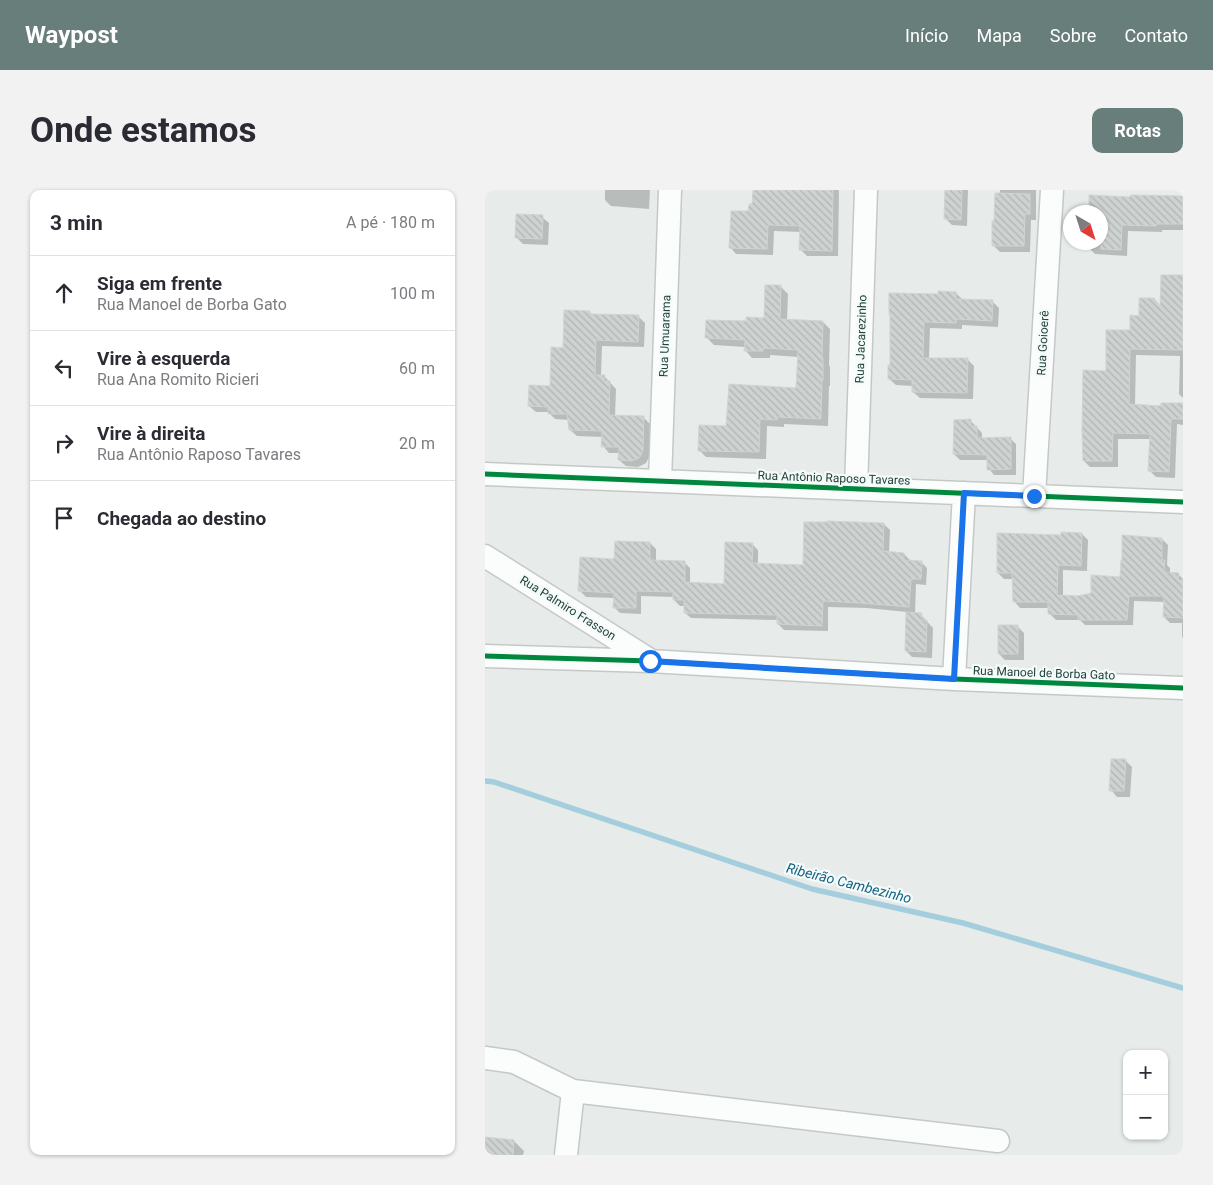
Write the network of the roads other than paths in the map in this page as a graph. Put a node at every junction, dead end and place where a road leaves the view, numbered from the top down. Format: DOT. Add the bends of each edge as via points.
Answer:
graph roads {
  1 [pos="670,190"];
  2 [pos="866,190"];
  3 [pos="1052,190"];
  4 [pos="485,474"];
  5 [pos="660,481"];
  6 [pos="856,489"];
  7 [pos="964,493"];
  8 [pos="1034,496"];
  9 [pos="1183,502"];
  10 [pos="485,556"];
  11 [pos="485,656"];
  12 [pos="650,661"];
  13 [pos="954,679"];
  14 [pos="1183,688"];
  15 [pos="485,1058"];
  16 [pos="573,1091"];
  17 [pos="998,1141"];
  18 [pos="566,1155"];
  1 -- 5 [label="street, Rua Umuarama"];
  2 -- 6 [label="street, Rua Jacarezinho"];
  3 -- 8 [label="street, Rua Goioerê"];
  4 -- 5 [label="street, Rua Antônio Raposo Tavares"];
  5 -- 6 [label="street, Rua Antônio Raposo Tavares"];
  6 -- 7 [label="street, Rua Antônio Raposo Tavares"];
  7 -- 8 [label="street, Rua Antônio Raposo Tavares"];
  7 -- 13 [label="street"];
  8 -- 9 [label="street, Rua Antônio Raposo Tavares"];
  10 -- 12 [label="street, Rua Palmiro Frasson"];
  11 -- 12 [label="street, Rua Manoel de Borba Gato"];
  12 -- 13 [label="street, Rua Manoel de Borba Gato"];
  13 -- 14 [label="street, Rua Manoel de Borba Gato"];
  15 -- 16 [label="street" via="514,1062"];
  16 -- 17 [label="street"];
  16 -- 18 [label="street"];
}
